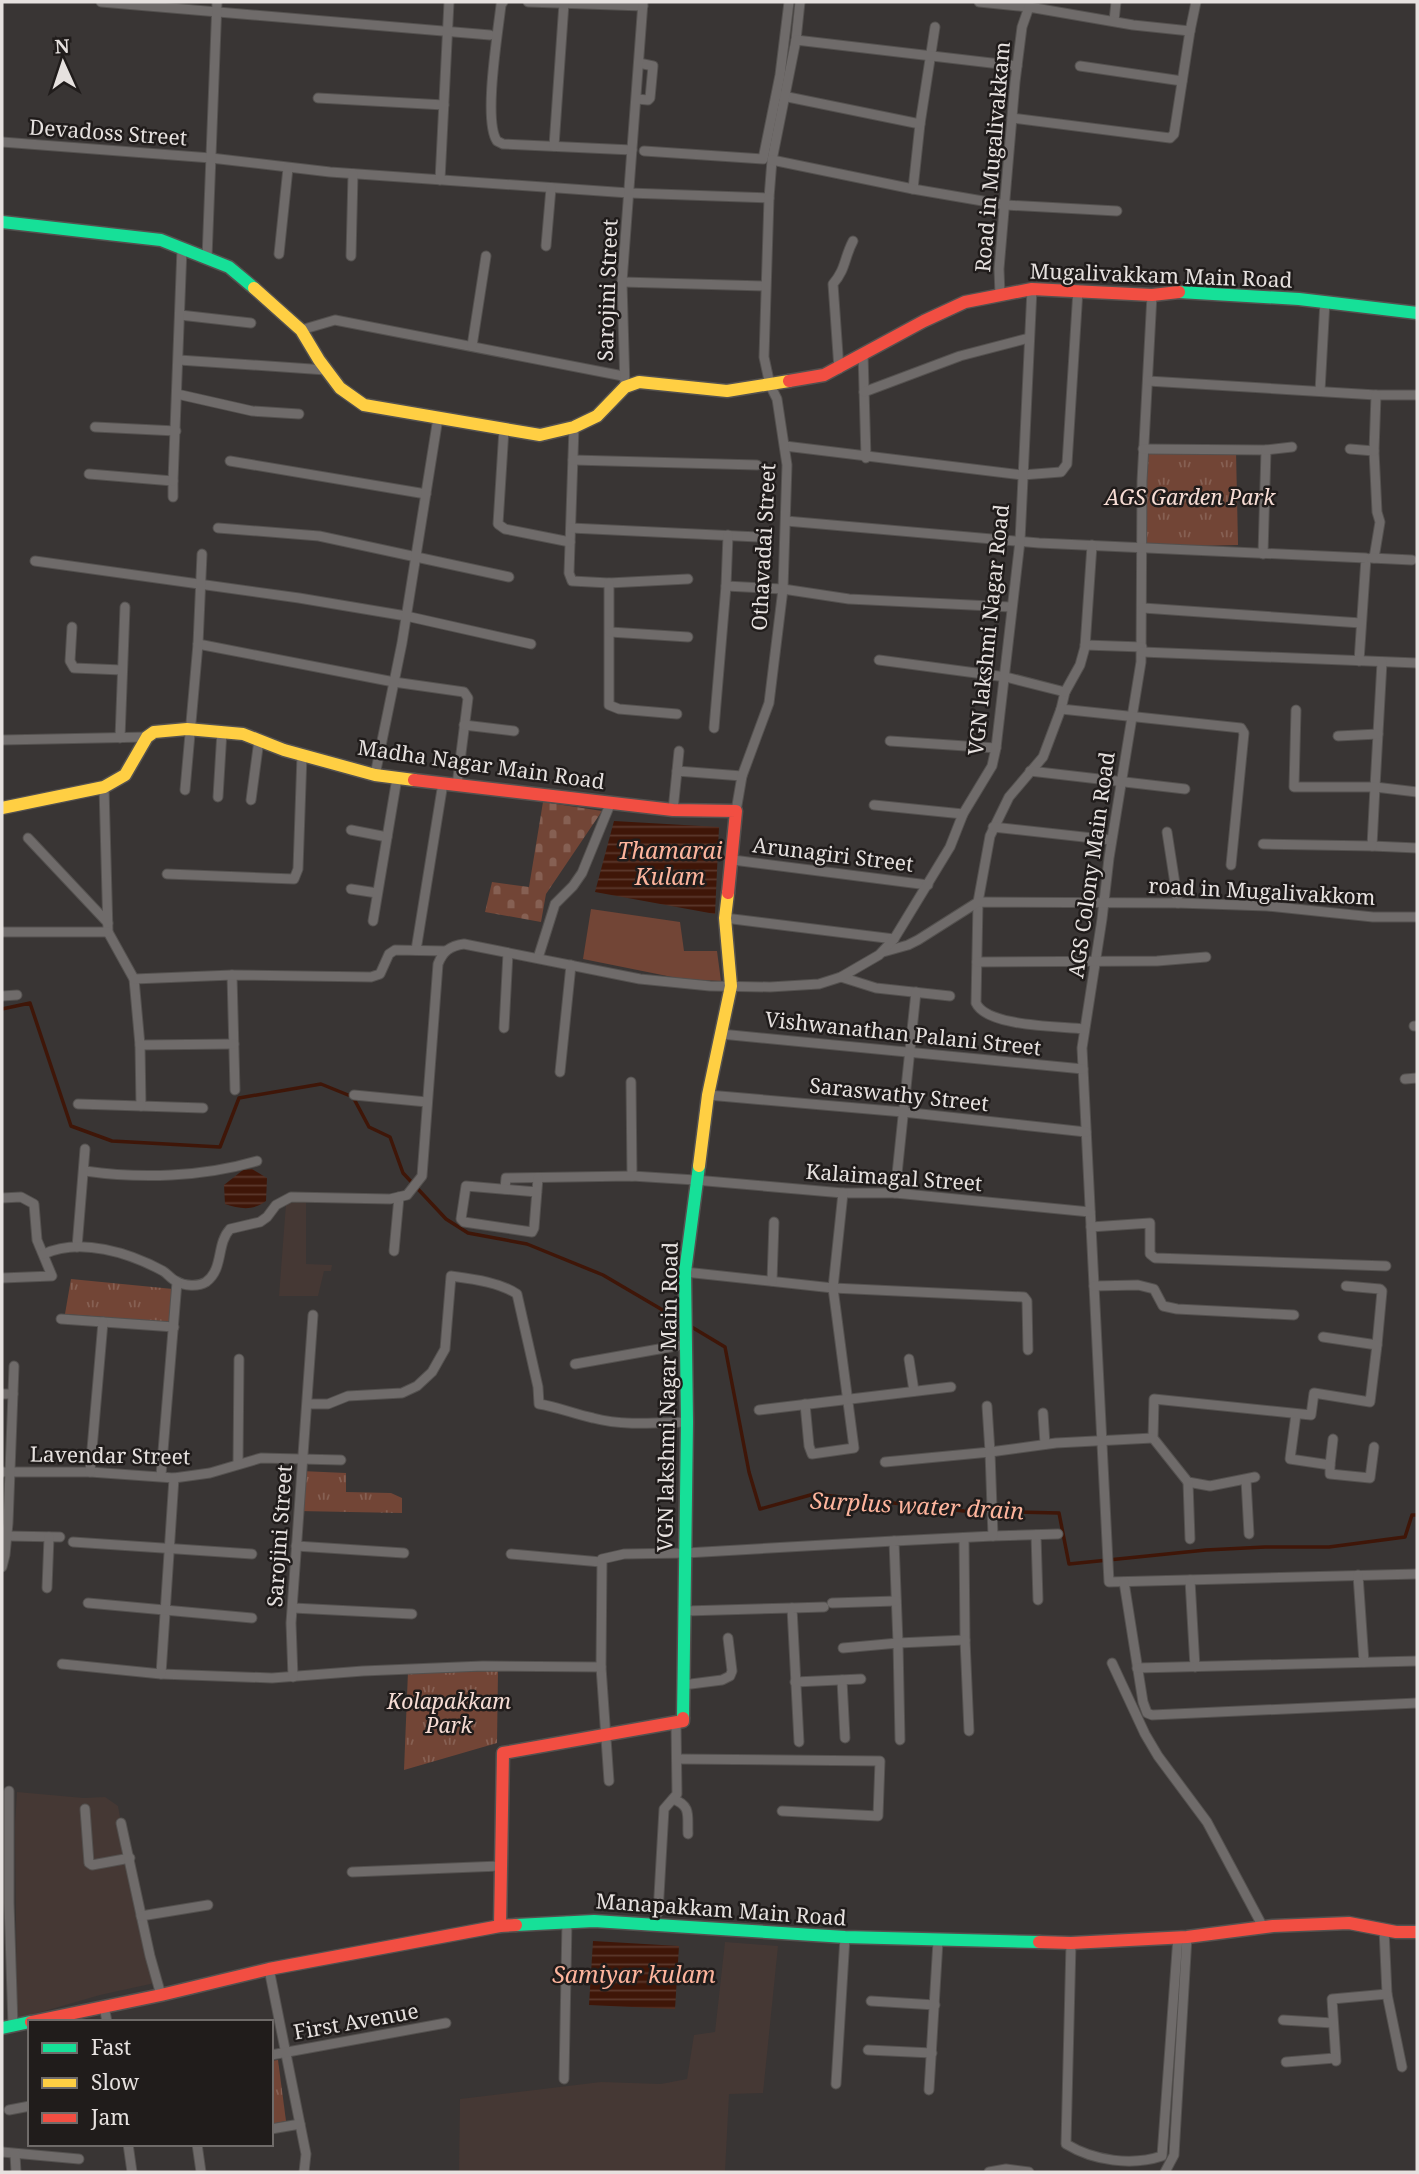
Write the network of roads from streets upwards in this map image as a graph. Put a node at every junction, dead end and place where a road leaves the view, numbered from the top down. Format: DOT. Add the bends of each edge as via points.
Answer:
graph roads {
  1 [pos="101,2"];
  2 [pos="217,2"];
  3 [pos="449,2"];
  4 [pos="503,2"];
  5 [pos="528,2"];
  6 [pos="789,2"];
  7 [pos="800,2"];
  8 [pos="979,2"];
  9 [pos="1116,2"];
  10 [pos="1196,2"];
  11 [pos="564,3"];
  12 [pos="643,4"];
  13 [pos="1029,7"];
  14 [pos="217,13"];
  15 [pos="1114,22"];
  16 [pos="935,27"];
  17 [pos="1190,31"];
  18 [pos="448,32"];
  19 [pos="490,35"];
  20 [pos="796,40"];
  21 [pos="931,56"];
  22 [pos="639,63"];
  23 [pos="1017,66"];
  24 [pos="1080,66"];
  25 [pos="1182,81"];
  26 [pos="783,96"];
  27 [pos="318,98"];
  28 [pos="637,99"];
  29 [pos="444,105"];
  30 [pos="1012,118"];
  31 [pos="920,124"];
  32 [pos="2,142"];
  33 [pos="554,146"];
  34 [pos="632,150"];
  35 [pos="644,151"];
  36 [pos="211,158"];
  37 [pos="772,160"];
  38 [pos="288,168"];
  39 [pos="353,174"];
  40 [pos="440,180"];
  41 [pos="551,188"];
  42 [pos="913,188"];
  43 [pos="629,193"];
  44 [pos="769,198"];
  45 [pos="1006,205"];
  46 [pos="1117,211"];
  47 [pos="2,222"];
  48 [pos="853,241"];
  49 [pos="546,246"];
  50 [pos="182,248"];
  51 [pos="279,254"];
  52 [pos="351,256"];
  53 [pos="486,256"];
  54 [pos="206,258"];
  55 [pos="622,282"];
  56 [pos="765,286"];
  57 [pos="1032,289"];
  58 [pos="1079,290"];
  59 [pos="1000,295"];
  60 [pos="1152,295"];
  61 [pos="1325,301"];
  62 [pos="1417,313"];
  63 [pos="180,315"];
  64 [pos="251,323"];
  65 [pos="301,330"];
  66 [pos="1029,338"];
  67 [pos="472,346"];
  68 [pos="863,353"];
  69 [pos="179,360"];
  70 [pos="839,369"];
  71 [pos="326,370"];
  72 [pos="1148,380"];
  73 [pos="624,382"];
  74 [pos="770,385"];
  75 [pos="1320,391"];
  76 [pos="864,392"];
  77 [pos="177,394"];
  78 [pos="1376,395"];
  79 [pos="1417,395"];
  80 [pos="299,414"];
  81 [pos="438,418"];
  82 [pos="95,426"];
  83 [pos="574,427"];
  84 [pos="504,429"];
  85 [pos="176,431"];
  86 [pos="785,446"];
  87 [pos="1292,447"];
  88 [pos="1143,449"];
  89 [pos="1350,449"];
  90 [pos="1266,450"];
  91 [pos="1374,451"];
  92 [pos="866,457"];
  93 [pos="573,460"];
  94 [pos="230,461"];
  95 [pos="757,465"];
  96 [pos="89,474"];
  97 [pos="1022,475"];
  98 [pos="173,481"];
  99 [pos="426,494"];
  100 [pos="173,497"];
  101 [pos="786,521"];
  102 [pos="218,528"];
  103 [pos="571,528"];
  104 [pos="727,535"];
  105 [pos="758,537"];
  106 [pos="1020,541"];
  107 [pos="570,542"];
  108 [pos="1092,545"];
  109 [pos="1143,548"];
  110 [pos="202,554"];
  111 [pos="1263,554"];
  112 [pos="416,556"];
  113 [pos="1370,558"];
  114 [pos="1412,560"];
  115 [pos="35,561"];
  116 [pos="509,577"];
  117 [pos="688,579"];
  118 [pos="610,583"];
  119 [pos="201,584"];
  120 [pos="726,586"];
  121 [pos="783,589"];
  122 [pos="125,607"];
  123 [pos="1012,607"];
  124 [pos="1143,608"];
  125 [pos="406,616"];
  126 [pos="1362,623"];
  127 [pos="72,626"];
  128 [pos="610,632"];
  129 [pos="688,637"];
  130 [pos="531,643"];
  131 [pos="198,644"];
  132 [pos="1085,645"];
  133 [pos="1142,650"];
  134 [pos="879,660"];
  135 [pos="1359,662"];
  136 [pos="1382,662"];
  137 [pos="1417,663"];
  138 [pos="122,670"];
  139 [pos="1006,677"];
  140 [pos="394,682"];
  141 [pos="1065,692"];
  142 [pos="1061,709"];
  143 [pos="1296,710"];
  144 [pos="677,714"];
  145 [pos="1131,718"];
  146 [pos="464,725"];
  147 [pos="714,727"];
  148 [pos="191,729"];
  149 [pos="222,731"];
  150 [pos="514,731"];
  151 [pos="1378,734"];
  152 [pos="1338,736"];
  153 [pos="147,737"];
  154 [pos="120,738"];
  155 [pos="2,740"];
  156 [pos="259,740"];
  157 [pos="890,741"];
  158 [pos="996,748"];
  159 [pos="679,751"];
  160 [pos="302,755"];
  161 [pos="677,771"];
  162 [pos="1030,771"];
  163 [pos="375,775"];
  164 [pos="742,776"];
  165 [pos="397,778"];
  166 [pos="1121,782"];
  167 [pos="443,783"];
  168 [pos="457,785"];
  169 [pos="1375,787"];
  170 [pos="104,788"];
  171 [pos="1185,789"];
  172 [pos="185,790"];
  173 [pos="1417,792"];
  174 [pos="218,797"];
  175 [pos="251,800"];
  176 [pos="611,802"];
  177 [pos="874,805"];
  178 [pos="2,808"];
  179 [pos="673,810"];
  180 [pos="736,811"];
  181 [pos="963,814"];
  182 [pos="993,827"];
  183 [pos="352,831"];
  184 [pos="1167,832"];
  185 [pos="387,837"];
  186 [pos="28,838"];
  187 [pos="1111,840"];
  188 [pos="1263,844"];
  189 [pos="1372,846"];
  190 [pos="1417,848"];
  191 [pos="733,860"];
  192 [pos="1231,865"];
  193 [pos="167,874"];
  194 [pos="928,885"];
  195 [pos="351,889"];
  196 [pos="377,893"];
  197 [pos="978,902"];
  198 [pos="1104,903"];
  199 [pos="1178,903"];
  200 [pos="1417,917"];
  201 [pos="725,918"];
  202 [pos="373,920"];
  203 [pos="108,928"];
  204 [pos="2,932"];
  205 [pos="894,939"];
  206 [pos="416,950"];
  207 [pos="445,951"];
  208 [pos="883,952"];
  209 [pos="508,953"];
  210 [pos="1206,957"];
  211 [pos="538,958"];
  212 [pos="977,962"];
  213 [pos="1096,962"];
  214 [pos="571,965"];
  215 [pos="232,975"];
  216 [pos="841,977"];
  217 [pos="134,979"];
  218 [pos="731,986"];
  219 [pos="916,992"];
  220 [pos="17,995"];
  221 [pos="2,996"];
  222 [pos="950,996"];
  223 [pos="504,1028"];
  224 [pos="1084,1029"];
  225 [pos="720,1034"];
  226 [pos="234,1044"];
  227 [pos="140,1045"];
  228 [pos="910,1053"];
  229 [pos="1083,1069"];
  230 [pos="560,1072"];
  231 [pos="1417,1078"];
  232 [pos="1405,1079"];
  233 [pos="631,1082"];
  234 [pos="235,1090"];
  235 [pos="354,1095"];
  236 [pos="708,1095"];
  237 [pos="427,1102"];
  238 [pos="78,1104"];
  239 [pos="141,1106"];
  240 [pos="203,1108"];
  241 [pos="903,1112"];
  242 [pos="1086,1132"];
  243 [pos="85,1149"];
  244 [pos="257,1161"];
  245 [pos="85,1171"];
  246 [pos="632,1177"];
  247 [pos="538,1178"];
  248 [pos="695,1180"];
  249 [pos="505,1189"];
  250 [pos="537,1192"];
  251 [pos="843,1193"];
  252 [pos="895,1193"];
  253 [pos="2,1198"];
  254 [pos="399,1198"];
  255 [pos="1090,1212"];
  256 [pos="774,1222"];
  257 [pos="1091,1227"];
  258 [pos="77,1247"];
  259 [pos="394,1251"];
  260 [pos="44,1254"];
  261 [pos="1385,1266"];
  262 [pos="685,1272"];
  263 [pos="2,1278"];
  264 [pos="772,1281"];
  265 [pos="177,1282"];
  266 [pos="1094,1286"];
  267 [pos="1346,1286"];
  268 [pos="833,1288"];
  269 [pos="313,1315"];
  270 [pos="1294,1315"];
  271 [pos="61,1319"];
  272 [pos="103,1322"];
  273 [pos="174,1327"];
  274 [pos="1323,1337"];
  275 [pos="687,1338"];
  276 [pos="1377,1345"];
  277 [pos="1028,1350"];
  278 [pos="239,1359"];
  279 [pos="909,1359"];
  280 [pos="575,1364"];
  281 [pos="14,1366"];
  282 [pos="951,1387"];
  283 [pos="914,1391"];
  284 [pos="2,1394"];
  285 [pos="13,1394"];
  286 [pos="847,1400"];
  287 [pos="308,1401"];
  288 [pos="805,1404"];
  289 [pos="987,1406"];
  290 [pos="760,1410"];
  291 [pos="1043,1413"];
  292 [pos="1296,1413"];
  293 [pos="687,1422"];
  294 [pos="1153,1438"];
  295 [pos="1333,1439"];
  296 [pos="1101,1440"];
  297 [pos="1045,1444"];
  298 [pos="1374,1447"];
  299 [pos="990,1452"];
  300 [pos="303,1458"];
  301 [pos="341,1460"];
  302 [pos="886,1462"];
  303 [pos="238,1464"];
  304 [pos="1330,1465"];
  305 [pos="5,1472"];
  306 [pos="90,1472"];
  307 [pos="161,1475"];
  308 [pos="174,1478"];
  309 [pos="1188,1482"];
  310 [pos="1058,1534"];
  311 [pos="1250,1534"];
  312 [pos="1036,1535"];
  313 [pos="7,1536"];
  314 [pos="993,1536"];
  315 [pos="49,1537"];
  316 [pos="60,1537"];
  317 [pos="964,1538"];
  318 [pos="1190,1539"];
  319 [pos="894,1541"];
  320 [pos="73,1542"];
  321 [pos="296,1546"];
  322 [pos="169,1550"];
  323 [pos="404,1553"];
  324 [pos="686,1553"];
  325 [pos="511,1554"];
  326 [pos="252,1555"];
  327 [pos="601,1563"];
  328 [pos="2,1567"];
  329 [pos="1417,1574"];
  330 [pos="1358,1575"];
  331 [pos="1189,1580"];
  332 [pos="1124,1582"];
  333 [pos="47,1588"];
  334 [pos="1038,1600"];
  335 [pos="896,1601"];
  336 [pos="88,1603"];
  337 [pos="293,1608"];
  338 [pos="792,1608"];
  339 [pos="166,1610"];
  340 [pos="685,1611"];
  341 [pos="412,1614"];
  342 [pos="252,1618"];
  343 [pos="728,1638"];
  344 [pos="965,1640"];
  345 [pos="898,1643"];
  346 [pos="843,1648"];
  347 [pos="1417,1661"];
  348 [pos="1364,1662"];
  349 [pos="1112,1663"];
  350 [pos="62,1664"];
  351 [pos="601,1667"];
  352 [pos="1195,1667"];
  353 [pos="1137,1668"];
  354 [pos="161,1674"];
  355 [pos="293,1677"];
  356 [pos="860,1679"];
  357 [pos="842,1680"];
  358 [pos="795,1682"];
  359 [pos="683,1685"];
  360 [pos="1417,1703"];
  361 [pos="676,1723"];
  362 [pos="969,1731"];
  363 [pos="604,1735"];
  364 [pos="845,1738"];
  365 [pos="900,1740"];
  366 [pos="799,1742"];
  367 [pos="678,1759"];
  368 [pos="609,1781"];
  369 [pos="9,1791"];
  370 [pos="673,1798"];
  371 [pos="85,1809"];
  372 [pos="782,1811"];
  373 [pos="121,1823"];
  374 [pos="688,1834"];
  375 [pos="130,1858"];
  376 [pos="500,1866"];
  377 [pos="352,1872"];
  378 [pos="208,1905"];
  379 [pos="658,1913"];
  380 [pos="141,1916"];
  381 [pos="567,1921"];
  382 [pos="500,1926"];
  383 [pos="1264,1927"];
  384 [pos="1384,1929"];
  385 [pos="1417,1931"];
  386 [pos="845,1937"];
  387 [pos="1182,1937"];
  388 [pos="938,1941"];
  389 [pos="1071,1943"];
  390 [pos="269,1969"];
  391 [pos="1387,1994"];
  392 [pos="161,1995"];
  393 [pos="872,2001"];
  394 [pos="934,2005"];
  395 [pos="104,2006"];
  396 [pos="39,2020"];
  397 [pos="107,2020"];
  398 [pos="1283,2020"];
  399 [pos="28,2022"];
  400 [pos="446,2023"];
  401 [pos="1333,2023"];
  402 [pos="8,2027"];
  403 [pos="868,2050"];
  404 [pos="287,2052"];
  405 [pos="932,2053"];
  406 [pos="273,2054"];
  407 [pos="1286,2062"];
  408 [pos="1402,2067"];
  409 [pos="565,2079"];
  410 [pos="836,2084"];
  411 [pos="929,2090"];
  412 [pos="28,2106"];
  413 [pos="9,2110"];
  414 [pos="300,2124"];
  415 [pos="273,2129"];
  416 [pos="128,2146"];
  417 [pos="197,2146"];
  418 [pos="2,2152"];
  419 [pos="15,2154"];
  420 [pos="79,2160"];
  421 [pos="16,2172"];
  422 [pos="132,2172"];
  423 [pos="201,2172"];
  424 [pos="304,2172"];
  425 [pos="989,2172"];
  426 [pos="1029,2172"];
  427 [pos="1165,2172"];
  1 -- 14 [label="street"];
  2 -- 14 [label="street"];
  3 -- 18 [label="street"];
  4 -- 33 [label="street" via="493,82 495,138 503,144"];
  5 -- 11 [label="street"];
  6 -- 35 [label="street" via="763,159"];
  7 -- 20 [label="street, Othavadai Street"];
  8 -- 13 [label="street"];
  9 -- 15 [label="street"];
  10 -- 17 [label="street"];
  11 -- 12 [label="street"];
  11 -- 33 [label="street"];
  12 -- 22 [label="street, Sarojini Street"];
  13 -- 15 [label="street"];
  13 -- 23 [label="street, Road in Mugalivakkam"];
  14 -- 18 [label="street"];
  14 -- 36 [label="street"];
  15 -- 17 [label="street"];
  16 -- 21 [label="street"];
  17 -- 25 [label="street"];
  18 -- 19 [label="street"];
  18 -- 29 [label="street"];
  20 -- 21 [label="street"];
  20 -- 26 [label="street, Othavadai Street"];
  21 -- 23 [label="street"];
  21 -- 31 [label="street"];
  22 -- 28 [label="street, Sarojini Street"];
  22 -- 28 [label="street" via="653,66 650,98"];
  23 -- 30 [label="street, Road in Mugalivakkam"];
  24 -- 25 [label="street"];
  25 -- 30 [label="street" via="1170,138"];
  26 -- 31 [label="street"];
  26 -- 37 [label="street, Othavadai Street"];
  27 -- 29 [label="street"];
  28 -- 34 [label="street, Sarojini Street"];
  29 -- 40 [label="street"];
  30 -- 45 [label="street, Road in Mugalivakkam"];
  31 -- 42 [label="street"];
  32 -- 36 [label="street, Devadoss Street"];
  33 -- 34 [label="street"];
  34 -- 43 [label="street, Sarojini Street"];
  36 -- 38 [label="street, Devadoss Street"];
  36 -- 54 [label="street"];
  37 -- 42 [label="street"];
  37 -- 44 [label="street, Othavadai Street"];
  38 -- 39 [label="street, Devadoss Street"];
  38 -- 51 [label="street"];
  39 -- 40 [label="street, Devadoss Street"];
  39 -- 52 [label="street"];
  40 -- 41 [label="street, Devadoss Street"];
  41 -- 43 [label="street, Devadoss Street"];
  41 -- 49 [label="street"];
  42 -- 45 [label="street"];
  43 -- 44 [label="street, Devadoss Street"];
  43 -- 55 [label="street, Sarojini Street"];
  44 -- 56 [label="street, Othavadai Street"];
  45 -- 46 [label="street"];
  45 -- 59 [label="street, Road in Mugalivakkam"];
  47 -- 50 [label="street" via="150,239"];
  48 -- 70 [label="street" via="844,271 833,284"];
  50 -- 54 [label="street"];
  50 -- 63 [label="street"];
  53 -- 67 [label="street"];
  54 -- 65 [label="street" via="229,267"];
  55 -- 56 [label="street"];
  55 -- 73 [label="street, Sarojini Street"];
  56 -- 74 [label="street, Othavadai Street" via="764,357"];
  57 -- 58 [label="street, Mugalivakkam Main Road"];
  57 -- 59 [label="street, Mugalivakkam Main Road"];
  57 -- 66 [label="street, VGN lakshmi Nagar Road"];
  58 -- 60 [label="street, Mugalivakkam Main Road"];
  58 -- 97 [label="street" via="1065,468 1056,474"];
  59 -- 68 [label="street, Mugalivakkam Main Road" via="965,302"];
  60 -- 61 [label="street, Mugalivakkam Main Road" via="1175,292"];
  60 -- 72 [label="street, AGS Colony Main Road"];
  61 -- 62 [label="street, Mugalivakkam Main Road"];
  61 -- 75 [label="street"];
  63 -- 64 [label="street"];
  63 -- 69 [label="street"];
  65 -- 67 [label="street" via="335,320"];
  65 -- 71 [label="street"];
  66 -- 76 [label="street" via="960,356"];
  66 -- 97 [label="street, VGN lakshmi Nagar Road"];
  67 -- 73 [label="street"];
  68 -- 70 [label="street, Mugalivakkam Main Road"];
  68 -- 76 [label="street"];
  69 -- 71 [label="street"];
  69 -- 77 [label="street"];
  70 -- 74 [label="street, Mugalivakkam Main Road"];
  71 -- 81 [label="street" via="364,405"];
  72 -- 75 [label="street"];
  72 -- 88 [label="street, AGS Colony Main Road"];
  73 -- 74 [label="street, Mugalivakkam Main Road" via="727,391"];
  73 -- 83 [label="street" via="597,416"];
  74 -- 86 [label="street, Othavadai Street"];
  75 -- 78 [label="street"];
  76 -- 92 [label="street"];
  77 -- 80 [label="street" via="252,411"];
  77 -- 85 [label="street"];
  78 -- 79 [label="street"];
  78 -- 91 [label="street"];
  81 -- 84 [label="street"];
  81 -- 99 [label="street"];
  82 -- 85 [label="street"];
  83 -- 84 [label="street" via="540,435"];
  83 -- 93 [label="street"];
  84 -- 107 [label="street" via="498,524"];
  85 -- 98 [label="street"];
  86 -- 92 [label="street"];
  86 -- 101 [label="street, Othavadai Street"];
  87 -- 90 [label="street"];
  88 -- 90 [label="street"];
  88 -- 109 [label="street, AGS Colony Main Road"];
  89 -- 91 [label="street"];
  90 -- 111 [label="street"];
  91 -- 113 [label="street" via="1380,522"];
  92 -- 97 [label="street"];
  93 -- 95 [label="street"];
  93 -- 103 [label="street"];
  94 -- 99 [label="street"];
  96 -- 98 [label="street"];
  97 -- 106 [label="street, VGN lakshmi Nagar Road"];
  98 -- 100 [label="street"];
  99 -- 112 [label="street"];
  101 -- 106 [label="street"];
  101 -- 121 [label="street, Othavadai Street"];
  102 -- 112 [label="street" via="319,536"];
  103 -- 104 [label="street"];
  103 -- 107 [label="street"];
  104 -- 105 [label="street"];
  104 -- 120 [label="street"];
  106 -- 108 [label="street"];
  106 -- 123 [label="street, VGN lakshmi Nagar Road"];
  107 -- 118 [label="street" via="572,580"];
  108 -- 109 [label="street"];
  108 -- 132 [label="street"];
  109 -- 111 [label="street"];
  109 -- 124 [label="street, AGS Colony Main Road"];
  110 -- 119 [label="street"];
  111 -- 113 [label="street"];
  112 -- 116 [label="street"];
  112 -- 125 [label="street"];
  113 -- 114 [label="street"];
  113 -- 126 [label="street"];
  115 -- 119 [label="street"];
  117 -- 118 [label="street"];
  118 -- 128 [label="street"];
  119 -- 125 [label="street"];
  119 -- 131 [label="street"];
  120 -- 121 [label="street"];
  120 -- 147 [label="street"];
  121 -- 123 [label="street" via="849,599"];
  121 -- 164 [label="street, Othavadai Street" via="769,703"];
  122 -- 138 [label="street"];
  123 -- 139 [label="street, VGN lakshmi Nagar Road"];
  124 -- 126 [label="street"];
  124 -- 133 [label="street, AGS Colony Main Road"];
  125 -- 130 [label="street"];
  125 -- 140 [label="street"];
  126 -- 135 [label="street"];
  127 -- 138 [label="street" via="74,668"];
  128 -- 129 [label="street"];
  128 -- 144 [label="street" via="609,705"];
  131 -- 140 [label="street"];
  131 -- 148 [label="street"];
  132 -- 133 [label="street"];
  132 -- 141 [label="street"];
  133 -- 135 [label="street"];
  133 -- 145 [label="street, AGS Colony Main Road"];
  134 -- 139 [label="street"];
  135 -- 136 [label="street"];
  136 -- 137 [label="street"];
  136 -- 151 [label="street"];
  138 -- 154 [label="street"];
  139 -- 141 [label="street"];
  139 -- 158 [label="street, VGN lakshmi Nagar Road"];
  140 -- 146 [label="street" via="464,692 468,698"];
  140 -- 163 [label="street"];
  141 -- 142 [label="street"];
  142 -- 145 [label="street"];
  142 -- 162 [label="street" via="1043,757"];
  143 -- 169 [label="street" via="1294,787"];
  145 -- 166 [label="street, AGS Colony Main Road"];
  145 -- 192 [label="street" via="1243,730"];
  146 -- 150 [label="street"];
  146 -- 168 [label="street"];
  148 -- 149 [label="street, Madha Nagar Main Road"];
  148 -- 153 [label="street, Madha Nagar Main Road"];
  148 -- 172 [label="street"];
  149 -- 156 [label="street, Madha Nagar Main Road"];
  149 -- 174 [label="street"];
  151 -- 152 [label="street"];
  151 -- 169 [label="street"];
  153 -- 154 [label="street"];
  153 -- 170 [label="street" via="125,775"];
  154 -- 155 [label="street"];
  156 -- 160 [label="street, Madha Nagar Main Road"];
  156 -- 175 [label="street"];
  157 -- 158 [label="street"];
  158 -- 181 [label="street, VGN lakshmi Nagar Road" via="992,766"];
  159 -- 161 [label="street"];
  160 -- 163 [label="street, Madha Nagar Main Road"];
  160 -- 193 [label="street" via="298,869 293,879"];
  161 -- 164 [label="street"];
  161 -- 179 [label="street"];
  162 -- 166 [label="street"];
  162 -- 182 [label="street"];
  163 -- 165 [label="street, Madha Nagar Main Road"];
  164 -- 180 [label="street, Othavadai Street"];
  165 -- 167 [label="street, Madha Nagar Main Road"];
  165 -- 185 [label="street"];
  166 -- 171 [label="street"];
  166 -- 187 [label="street, AGS Colony Main Road"];
  167 -- 168 [label="street, Madha Nagar Main Road"];
  167 -- 206 [label="street"];
  168 -- 176 [label="street, Madha Nagar Main Road"];
  169 -- 173 [label="street"];
  169 -- 189 [label="street"];
  170 -- 178 [label="street"];
  170 -- 203 [label="street"];
  176 -- 179 [label="street, Madha Nagar Main Road"];
  176 -- 211 [label="street" via="582,873 555,904"];
  177 -- 181 [label="street"];
  179 -- 180 [label="street, Madha Nagar Main Road"];
  180 -- 191 [label="street, VGN lakshmi Nagar Main Road"];
  181 -- 194 [label="street, VGN lakshmi Nagar Road"];
  182 -- 187 [label="street"];
  182 -- 197 [label="street"];
  183 -- 185 [label="street"];
  184 -- 199 [label="street"];
  185 -- 196 [label="street"];
  186 -- 203 [label="street"];
  187 -- 198 [label="street, AGS Colony Main Road"];
  188 -- 189 [label="street"];
  189 -- 190 [label="street"];
  191 -- 194 [label="street, Arunagiri Street"];
  191 -- 201 [label="street, VGN lakshmi Nagar Main Road"];
  194 -- 205 [label="street, VGN lakshmi Nagar Road"];
  195 -- 196 [label="street"];
  196 -- 202 [label="street"];
  197 -- 198 [label="street, road in Mugalivakkom"];
  197 -- 208 [label="street" via="908,945"];
  197 -- 212 [label="street"];
  198 -- 199 [label="street, road in Mugalivakkom"];
  198 -- 213 [label="street, AGS Colony Main Road"];
  199 -- 200 [label="street, road in Mugalivakkom"];
  201 -- 205 [label="street"];
  201 -- 218 [label="street, VGN lakshmi Nagar Main Road"];
  203 -- 204 [label="street"];
  203 -- 217 [label="street"];
  205 -- 208 [label="street, VGN lakshmi Nagar Road"];
  206 -- 207 [label="street, VGN lakshmi Nagar Road"];
  206 -- 215 [label="street" via="392,951 380,974 371,977"];
  207 -- 209 [label="street, VGN lakshmi Nagar Road" via="464,944"];
  207 -- 237 [label="street" via="438,964"];
  208 -- 216 [label="street, VGN lakshmi Nagar Road"];
  209 -- 211 [label="street, VGN lakshmi Nagar Road"];
  209 -- 223 [label="street"];
  210 -- 213 [label="street"];
  211 -- 214 [label="street, VGN lakshmi Nagar Road"];
  212 -- 213 [label="street"];
  212 -- 224 [label="street" via="976,1003 988,1015"];
  213 -- 224 [label="street, AGS Colony Main Road"];
  214 -- 218 [label="street, VGN lakshmi Nagar Road" via="640,979"];
  214 -- 230 [label="street"];
  215 -- 217 [label="street"];
  215 -- 226 [label="street"];
  216 -- 218 [label="street, VGN lakshmi Nagar Road" via="819,984"];
  216 -- 219 [label="street"];
  217 -- 227 [label="street"];
  218 -- 225 [label="street, VGN lakshmi Nagar Main Road"];
  219 -- 222 [label="street"];
  219 -- 228 [label="street"];
  220 -- 221 [label="street"];
  224 -- 229 [label="street, AGS Colony Main Road"];
  225 -- 228 [label="street, Vishwanathan Palani Street"];
  225 -- 236 [label="street, VGN lakshmi Nagar Main Road"];
  226 -- 227 [label="street"];
  226 -- 234 [label="street"];
  227 -- 239 [label="street"];
  228 -- 229 [label="street, Vishwanathan Palani Street"];
  228 -- 241 [label="street"];
  229 -- 242 [label="street, AGS Colony Main Road"];
  231 -- 232 [label="street"];
  233 -- 246 [label="street"];
  235 -- 237 [label="street"];
  236 -- 241 [label="street, Saraswathy Street"];
  236 -- 248 [label="street, VGN lakshmi Nagar Main Road"];
  237 -- 254 [label="street" via="422,1176"];
  238 -- 239 [label="street"];
  239 -- 240 [label="street"];
  241 -- 242 [label="street, Saraswathy Street"];
  241 -- 252 [label="street"];
  242 -- 255 [label="street, AGS Colony Main Road"];
  243 -- 245 [label="street"];
  244 -- 245 [label="street" via="155,1176"];
  245 -- 258 [label="street"];
  246 -- 247 [label="street, Kalaimagal Street"];
  246 -- 248 [label="street, Kalaimagal Street"];
  247 -- 249 [label="street, Kalaimagal Street" via="506,1178"];
  247 -- 250 [label="street"];
  248 -- 251 [label="street, Kalaimagal Street"];
  248 -- 262 [label="street, VGN lakshmi Nagar Main Road"];
  249 -- 250 [label="street"];
  249 -- 250 [label="street" via="466,1186 461,1219 532,1232"];
  251 -- 252 [label="street, Kalaimagal Street"];
  251 -- 268 [label="street"];
  252 -- 255 [label="street, Kalaimagal Street"];
  253 -- 260 [label="street" via="22,1197 33,1204 37,1240"];
  254 -- 259 [label="street"];
  254 -- 265 [label="street" via="291,1197 260,1222 230,1229 218,1268 209,1280 198,1286"];
  255 -- 257 [label="street, AGS Colony Main Road"];
  256 -- 264 [label="street"];
  257 -- 261 [label="street" via="1150,1223 1150,1254 1155,1258"];
  257 -- 266 [label="street, AGS Colony Main Road"];
  258 -- 260 [label="street"];
  258 -- 265 [label="street" via="125,1255"];
  260 -- 263 [label="street" via="52,1276"];
  262 -- 264 [label="street"];
  262 -- 275 [label="street, VGN lakshmi Nagar Main Road"];
  264 -- 268 [label="street"];
  265 -- 273 [label="street"];
  266 -- 270 [label="street" via="1146,1286 1154,1289 1163,1306 1177,1309"];
  266 -- 296 [label="street, AGS Colony Main Road"];
  267 -- 276 [label="street" via="1382,1291"];
  268 -- 277 [label="street" via="1024,1297"];
  268 -- 286 [label="street"];
  269 -- 287 [label="street, Sarojini Street"];
  271 -- 272 [label="street"];
  272 -- 273 [label="street"];
  272 -- 306 [label="street"];
  273 -- 307 [label="street"];
  274 -- 276 [label="street"];
  275 -- 280 [label="street"];
  275 -- 293 [label="street, VGN lakshmi Nagar Main Road"];
  276 -- 292 [label="street" via="1370,1402 1314,1393 1311,1415"];
  278 -- 303 [label="street"];
  279 -- 283 [label="street"];
  281 -- 285 [label="street"];
  282 -- 283 [label="street"];
  283 -- 286 [label="street"];
  284 -- 285 [label="street"];
  285 -- 305 [label="street"];
  286 -- 288 [label="street"];
  286 -- 288 [label="street" via="854,1448 815,1455 810,1452"];
  287 -- 293 [label="street" via="328,1404 348,1396 402,1394 432,1372 445,1349 451,1276 517,1294 539,1404 631,1424"];
  287 -- 300 [label="street, Sarojini Street"];
  288 -- 290 [label="street"];
  289 -- 299 [label="street"];
  291 -- 297 [label="street"];
  292 -- 294 [label="street" via="1154,1399"];
  292 -- 304 [label="street" via="1290,1459"];
  293 -- 324 [label="street, VGN lakshmi Nagar Main Road"];
  294 -- 296 [label="street"];
  294 -- 309 [label="street"];
  295 -- 304 [label="street"];
  296 -- 297 [label="street"];
  296 -- 332 [label="street, AGS Colony Main Road" via="1109,1582"];
  297 -- 299 [label="street"];
  298 -- 304 [label="street" via="1370,1478 1330,1475"];
  299 -- 302 [label="street"];
  299 -- 314 [label="street"];
  300 -- 301 [label="street, Lavendar Street"];
  300 -- 303 [label="street, Lavendar Street" via="261,1458"];
  300 -- 321 [label="street, Sarojini Street"];
  303 -- 308 [label="street, Lavendar Street"];
  305 -- 306 [label="street, Lavendar Street"];
  305 -- 313 [label="street"];
  306 -- 307 [label="street, Lavendar Street"];
  307 -- 308 [label="street, Lavendar Street"];
  308 -- 322 [label="street"];
  309 -- 311 [label="street" via="1210,1486 1251,1478"];
  309 -- 318 [label="street"];
  310 -- 312 [label="street"];
  312 -- 314 [label="street"];
  312 -- 334 [label="street"];
  313 -- 315 [label="street"];
  313 -- 328 [label="street"];
  314 -- 317 [label="street"];
  315 -- 316 [label="street"];
  315 -- 333 [label="street"];
  317 -- 319 [label="street"];
  317 -- 344 [label="street"];
  319 -- 324 [label="street"];
  319 -- 335 [label="street"];
  320 -- 322 [label="street"];
  321 -- 323 [label="street"];
  321 -- 337 [label="street, Sarojini Street"];
  322 -- 326 [label="street"];
  322 -- 339 [label="street"];
  324 -- 327 [label="street" via="624,1554"];
  324 -- 340 [label="street, VGN lakshmi Nagar Main Road"];
  325 -- 327 [label="street"];
  327 -- 351 [label="street"];
  329 -- 330 [label="street"];
  330 -- 331 [label="street"];
  330 -- 348 [label="street"];
  331 -- 332 [label="street"];
  331 -- 352 [label="street"];
  332 -- 353 [label="street"];
  335 -- 338 [label="street"];
  335 -- 345 [label="street"];
  336 -- 339 [label="street"];
  337 -- 341 [label="street"];
  337 -- 355 [label="street, Sarojini Street"];
  338 -- 340 [label="street"];
  338 -- 358 [label="street"];
  339 -- 342 [label="street"];
  339 -- 354 [label="street"];
  340 -- 359 [label="street, VGN lakshmi Nagar Main Road"];
  343 -- 359 [label="street" via="730,1676"];
  344 -- 345 [label="street"];
  344 -- 362 [label="street"];
  345 -- 346 [label="street"];
  345 -- 365 [label="street"];
  347 -- 348 [label="street"];
  348 -- 352 [label="street"];
  349 -- 383 [label="street" via="1145,1734 1207,1822"];
  350 -- 354 [label="street"];
  351 -- 355 [label="street" via="483,1666"];
  351 -- 363 [label="street"];
  352 -- 353 [label="street"];
  353 -- 360 [label="street" via="1143,1702 1152,1715"];
  354 -- 355 [label="street"];
  356 -- 357 [label="street"];
  357 -- 358 [label="street"];
  357 -- 364 [label="street"];
  358 -- 366 [label="street"];
  359 -- 361 [label="street, VGN lakshmi Nagar Main Road" via="683,1721"];
  361 -- 363 [label="street"];
  361 -- 367 [label="street"];
  363 -- 368 [label="street"];
  363 -- 376 [label="street" via="503,1753"];
  367 -- 370 [label="street"];
  367 -- 372 [label="street" via="880,1761 878,1816"];
  369 -- 402 [label="street"];
  370 -- 374 [label="street" via="687,1807"];
  370 -- 379 [label="street" via="664,1809"];
  371 -- 375 [label="street" via="89,1863"];
  373 -- 375 [label="street"];
  375 -- 380 [label="street"];
  376 -- 377 [label="street"];
  376 -- 382 [label="street"];
  378 -- 380 [label="street"];
  380 -- 392 [label="street"];
  381 -- 382 [label="street, Manapakkam Main Road"];
  381 -- 386 [label="street, Manapakkam Main Road"];
  381 -- 409 [label="street"];
  382 -- 390 [label="street, Manapakkam Main Road"];
  383 -- 384 [label="street, Manapakkam Main Road" via="1349,1923"];
  383 -- 387 [label="street, Manapakkam Main Road"];
  384 -- 385 [label="street, Manapakkam Main Road"];
  384 -- 391 [label="street"];
  386 -- 388 [label="street, Manapakkam Main Road"];
  386 -- 410 [label="street"];
  387 -- 389 [label="street, Manapakkam Main Road"];
  387 -- 389 [label="street" via="1162,2156 1146,2162 1107,2160 1066,2144"];
  387 -- 427 [label="street" via="1174,2155"];
  388 -- 389 [label="street, Manapakkam Main Road"];
  388 -- 394 [label="street"];
  390 -- 392 [label="street, Manapakkam Main Road"];
  390 -- 404 [label="street"];
  391 -- 401 [label="street" via="1332,1999"];
  391 -- 408 [label="street"];
  392 -- 395 [label="street, Manapakkam Main Road"];
  393 -- 394 [label="street"];
  394 -- 405 [label="street"];
  395 -- 396 [label="street, Manapakkam Main Road"];
  395 -- 397 [label="street"];
  398 -- 401 [label="street"];
  399 -- 402 [label="street, Manapakkam Main Road"];
  400 -- 404 [label="street, First Avenue"];
  401 -- 407 [label="street" via="1336,2059"];
  403 -- 405 [label="street"];
  404 -- 406 [label="street, First Avenue"];
  404 -- 414 [label="street"];
  405 -- 411 [label="street"];
  412 -- 413 [label="street"];
  414 -- 415 [label="street"];
  414 -- 424 [label="street"];
  416 -- 422 [label="street"];
  417 -- 423 [label="street"];
  418 -- 419 [label="street"];
  419 -- 420 [label="street"];
  419 -- 421 [label="street"];
  425 -- 426 [label="street"];
}
